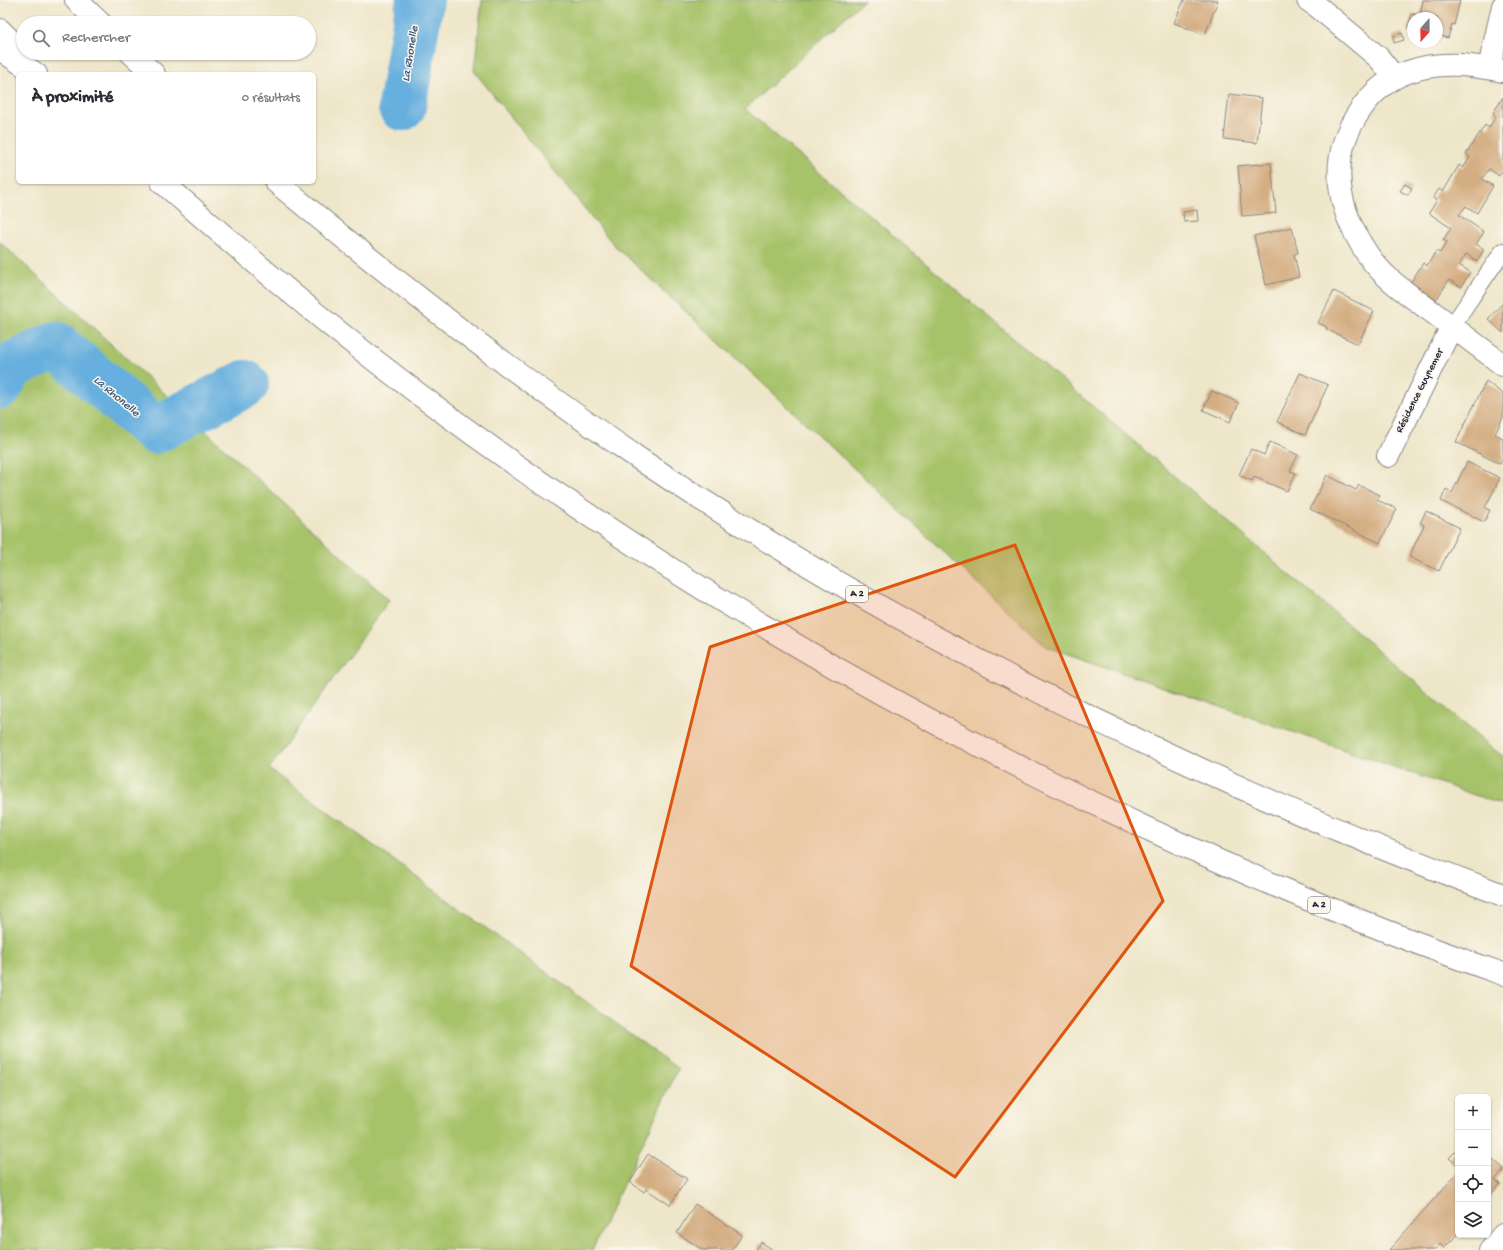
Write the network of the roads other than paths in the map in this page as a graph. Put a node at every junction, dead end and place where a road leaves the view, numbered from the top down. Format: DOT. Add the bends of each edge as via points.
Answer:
graph roads {
  1 [pos="76,0"];
  2 [pos="1308,0"];
  3 [pos="1503,6"];
  4 [pos="93,16"];
  5 [pos="0,30"];
  6 [pos="16,46"];
  7 [pos="0,49"];
  8 [pos="30,60"];
  9 [pos="139,60"];
  10 [pos="1496,70"];
  11 [pos="33,72"];
  12 [pos="43,72"];
  13 [pos="152,72"];
  14 [pos="1395,78"];
  15 [pos="164,184"];
  16 [pos="278,184"];
  17 [pos="1503,251"];
  18 [pos="1452,326"];
  19 [pos="1503,365"];
  20 [pos="1388,456"];
  21 [pos="1503,894"];
  22 [pos="1503,974"];
  23 [pos="1503,1235"];
  24 [pos="1490,1250"];
  1 -- 4 [label="main road"];
  2 -- 14 [label="main road" via="1379,58"];
  3 -- 10 [label="main road"];
  5 -- 6 [label="main road"];
  7 -- 11 [label="main road"];
  8 -- 12 [label="main road"];
  9 -- 13 [label="main road"];
  10 -- 14 [label="main road" via="1460,64 1434,65"];
  14 -- 18 [label="main road" via="1365,102 1344,138 1338,176 1343,205 1354,232 1376,266 1392,282"];
  15 -- 22 [label="main road, A 2" via="333,328 466,428 632,544 813,655 999,757 1190,849 1336,912"];
  16 -- 21 [label="main road, A 2" via="399,283 549,396 683,487 826,576 950,646 1134,739 1274,803"];
  17 -- 18 [label="lane"];
  18 -- 19 [label="main road"];
  18 -- 20 [label="main road, Résidence Guynemer"];
  23 -- 24 [label="main road"];
}
